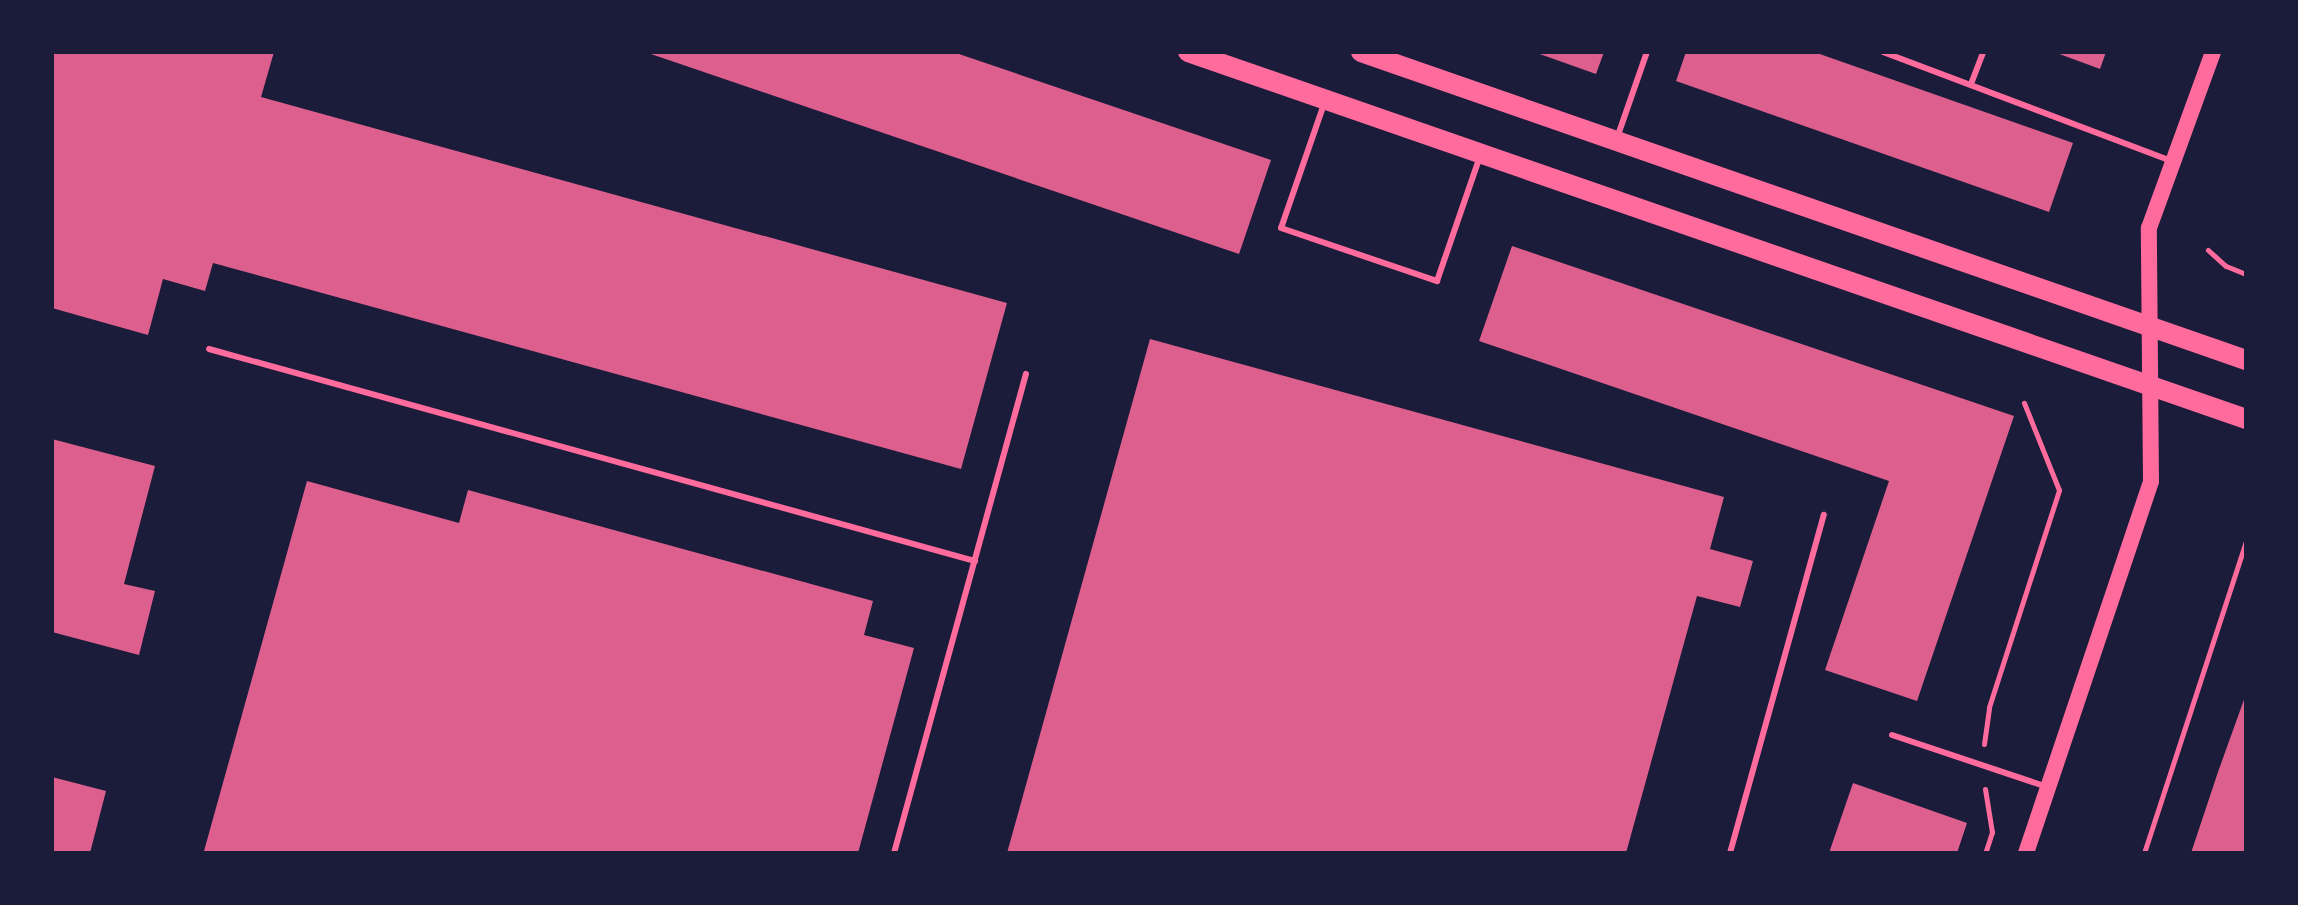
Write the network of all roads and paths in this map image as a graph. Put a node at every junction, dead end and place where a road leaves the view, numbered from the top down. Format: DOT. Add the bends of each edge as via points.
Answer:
graph roads {
  1 [pos="1188,52"];
  2 [pos="1361,52"];
  3 [pos="1647,52"];
  4 [pos="1883,52"];
  5 [pos="1983,52"];
  6 [pos="2213,52"];
  7 [pos="1971,84"];
  8 [pos="1325,99"];
  9 [pos="1616,141"];
  10 [pos="1481,152"];
  11 [pos="2173,161"];
  12 [pos="2208,250"];
  13 [pos="2246,274"];
  14 [pos="2147,326"];
  15 [pos="209,349"];
  16 [pos="2246,360"];
  17 [pos="1026,374"];
  18 [pos="2150,384"];
  19 [pos="2024,403"];
  20 [pos="2246,419"];
  21 [pos="1824,515"];
  22 [pos="2246,541"];
  23 [pos="975,561"];
  24 [pos="1892,735"];
  25 [pos="1981,766"];
  26 [pos="2047,787"];
  27 [pos="894,853"];
  28 [pos="1730,853"];
  29 [pos="1985,853"];
  30 [pos="2026,853"];
  31 [pos="2144,853"];
  1 -- 8 [label="main road"];
  2 -- 9 [label="main road"];
  3 -- 9 [label="lane"];
  4 -- 7 [label="lane"];
  5 -- 7 [label="lane"];
  6 -- 11 [label="main road"];
  7 -- 11 [label="lane"];
  8 -- 10 [label="main road"];
  8 -- 10 [label="lane" via="1281,228 1437,281"];
  9 -- 14 [label="main road"];
  10 -- 18 [label="main road"];
  11 -- 14 [label="main road" via="2149,228"];
  12 -- 13 [label="path"];
  14 -- 16 [label="main road"];
  14 -- 18 [label="main road"];
  15 -- 23 [label="lane"];
  17 -- 23 [label="lane"];
  18 -- 20 [label="main road"];
  18 -- 26 [label="main road" via="2151,481"];
  19 -- 25 [label="path" via="2059,490 1989,707"];
  21 -- 28 [label="lane"];
  22 -- 31 [label="path"];
  23 -- 27 [label="lane"];
  24 -- 25 [label="lane"];
  25 -- 26 [label="lane"];
  25 -- 29 [label="path" via="1992,832"];
  26 -- 30 [label="main road"];
}
